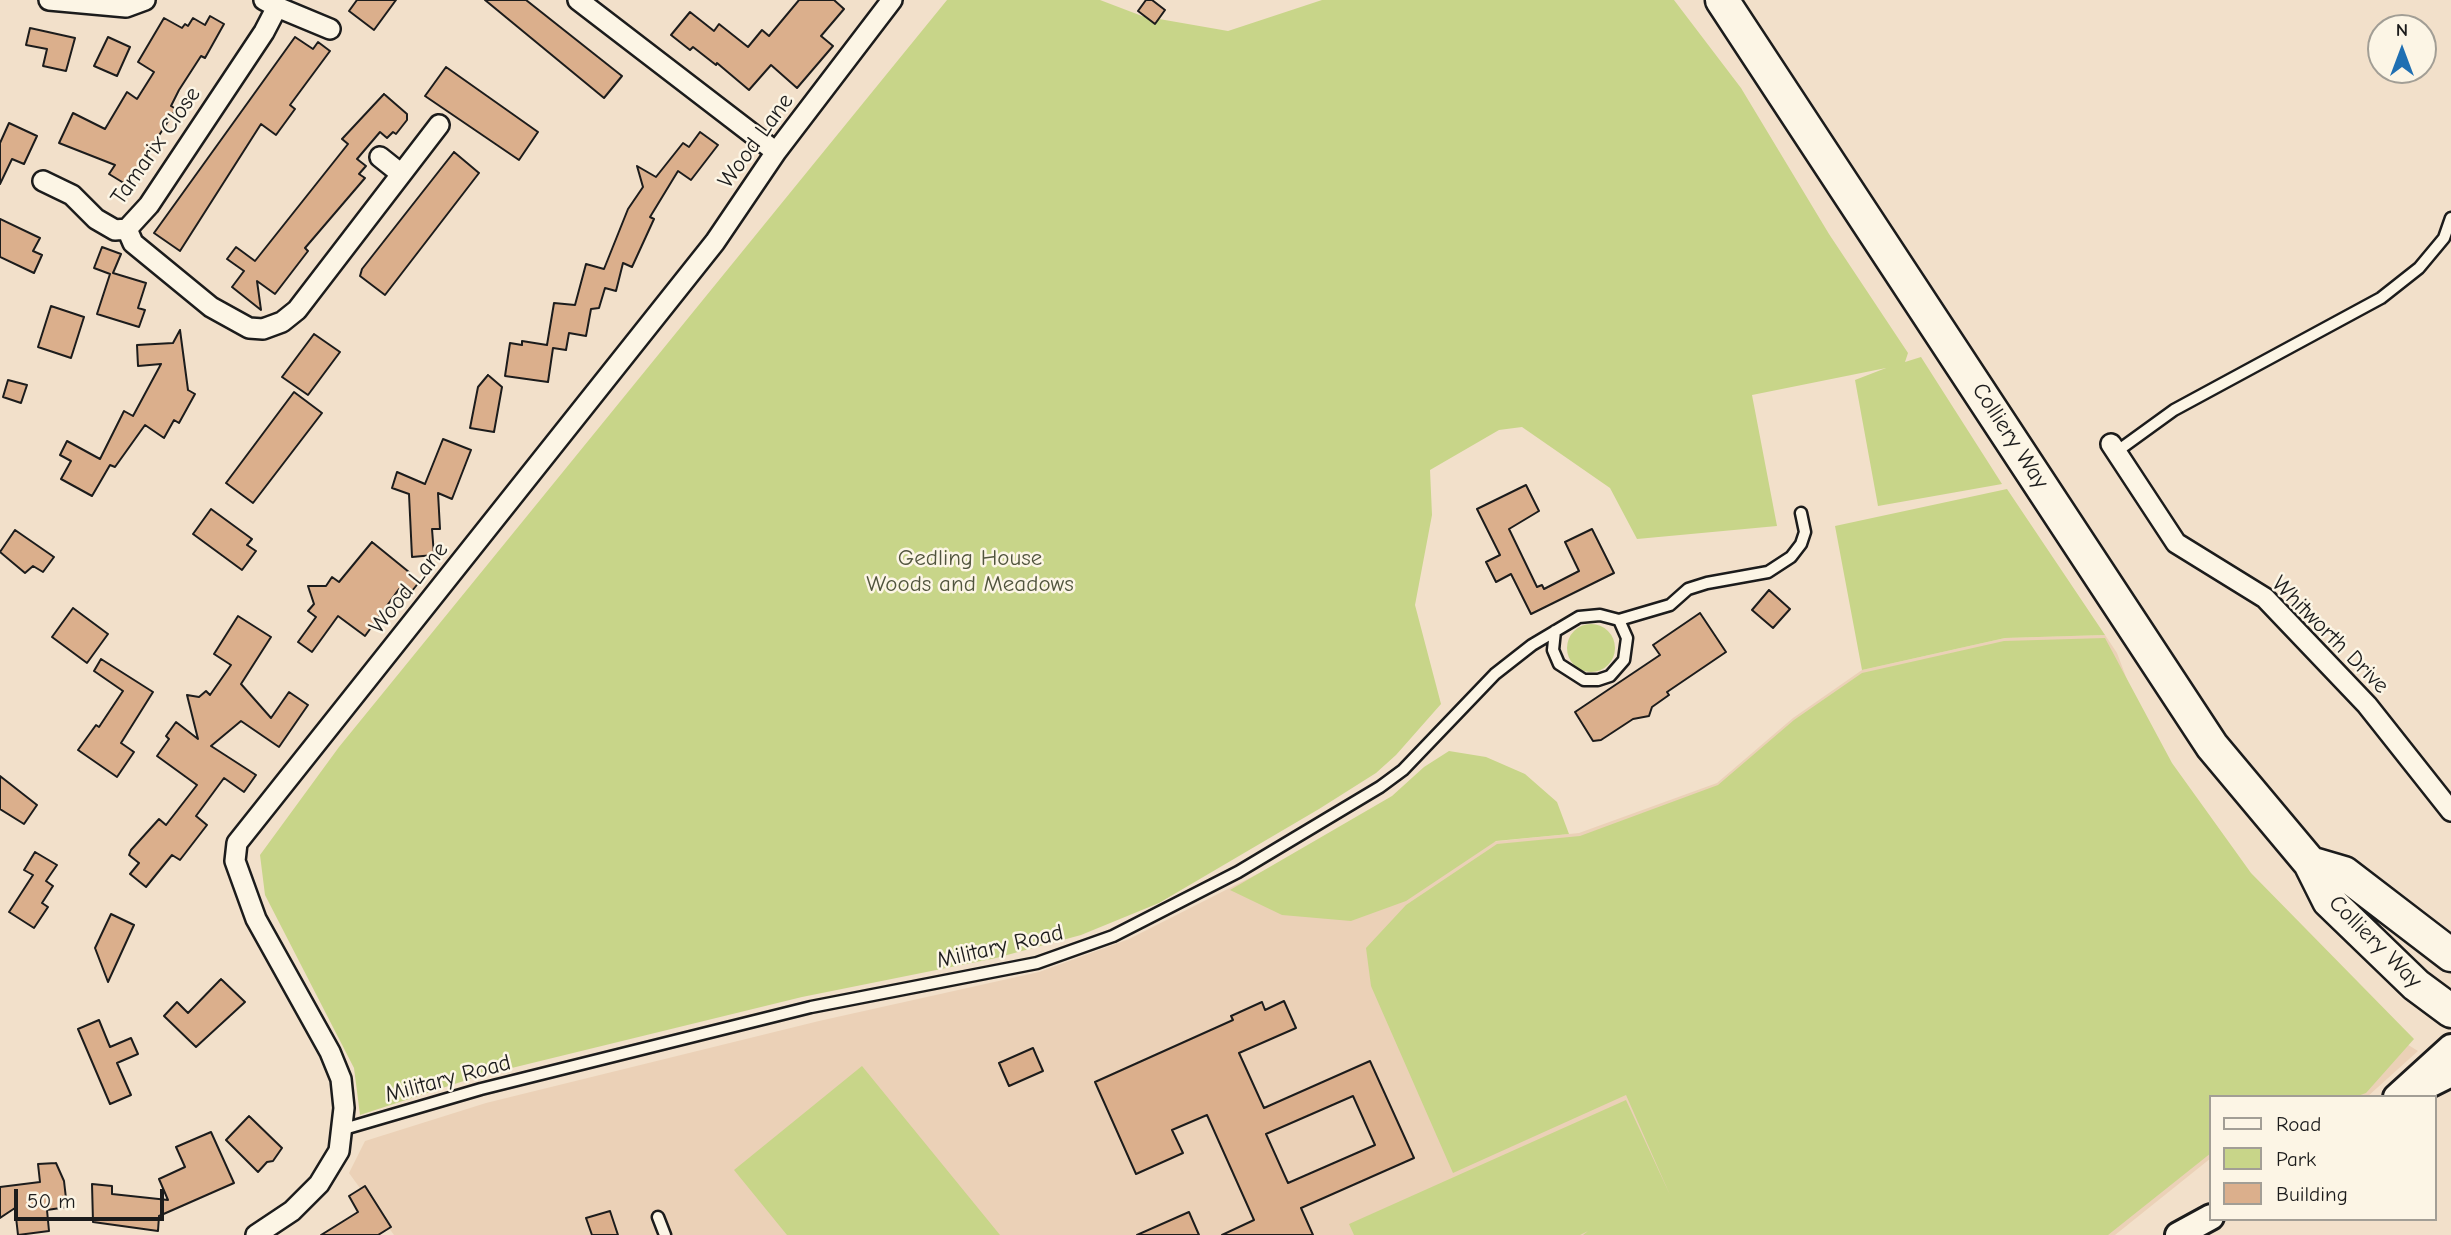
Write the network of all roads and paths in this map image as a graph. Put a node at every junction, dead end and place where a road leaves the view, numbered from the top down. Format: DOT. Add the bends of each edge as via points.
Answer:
graph roads {
  1 [pos="49,0"];
  2 [pos="145,0"];
  3 [pos="578,0"];
  4 [pos="892,0"];
  5 [pos="1723,0"];
  6 [pos="270,3"];
  7 [pos="330,29"];
  8 [pos="439,125"];
  9 [pos="776,152"];
  10 [pos="380,156"];
  11 [pos="400,173"];
  12 [pos="43,181"];
  13 [pos="2451,218"];
  14 [pos="127,229"];
  15 [pos="2113,448"];
  16 [pos="1801,513"];
  17 [pos="1619,620"];
  18 [pos="1555,631"];
  19 [pos="2451,811"];
  20 [pos="2311,863"];
  21 [pos="2451,955"];
  22 [pos="2451,1012"];
  23 [pos="2451,1047"];
  24 [pos="2451,1074"];
  25 [pos="2398,1095"];
  26 [pos="2411,1095"];
  27 [pos="344,1129"];
  28 [pos="658,1217"];
  29 [pos="2210,1218"];
  30 [pos="256,1235"];
  31 [pos="665,1235"];
  32 [pos="2178,1235"];
  1 -- 2 [label="street" via="126,7"];
  3 -- 9 [label="street"];
  4 -- 9 [label="street, Wood Lane"];
  5 -- 20 [label="main road, Colliery Way" via="2173,690 2213,746"];
  6 -- 7 [label="street, Tamarix Close"];
  6 -- 14 [label="street, Tamarix Close" via="264,32 149,205"];
  8 -- 11 [label="street"];
  9 -- 27 [label="street, Wood Lane" via="715,242 237,843 235,861 256,919 341,1079"];
  10 -- 11 [label="street"];
  11 -- 14 [label="street" via="297,310 263,329 250,328 211,307 133,243"];
  12 -- 14 [label="street, Tamarix Close" via="72,195 96,219 116,230"];
  13 -- 15 [label="lane" via="2444,238 2419,268 2381,298"];
  15 -- 19 [label="street, Whitworth Drive" via="2176,543 2265,598 2367,705"];
  16 -- 17 [label="lane" via="1805,532 1801,544 1769,572 1688,589 1670,605"];
  17 -- 18 [label="lane, Military Road" via="1600,615 1579,617"];
  17 -- 18 [label="lane" via="1627,638 1623,660 1610,676 1598,680 1584,680 1559,664 1553,650"];
  18 -- 27 [label="lane, Military Road" via="1495,674 1403,770 1380,787 1238,872 1113,936 1037,963 811,1007 481,1089"];
  20 -- 21 [label="main road, Colliery Way" via="2344,873"];
  20 -- 22 [label="main road, Colliery Way" via="2329,901 2416,985"];
  23 -- 25 [label="street"];
  24 -- 26 [label="street"];
  27 -- 30 [label="street, Wood Lane" via="339,1151 319,1184 292,1211"];
  28 -- 31 [label="lane"];
  29 -- 32 [label="street"];
}
